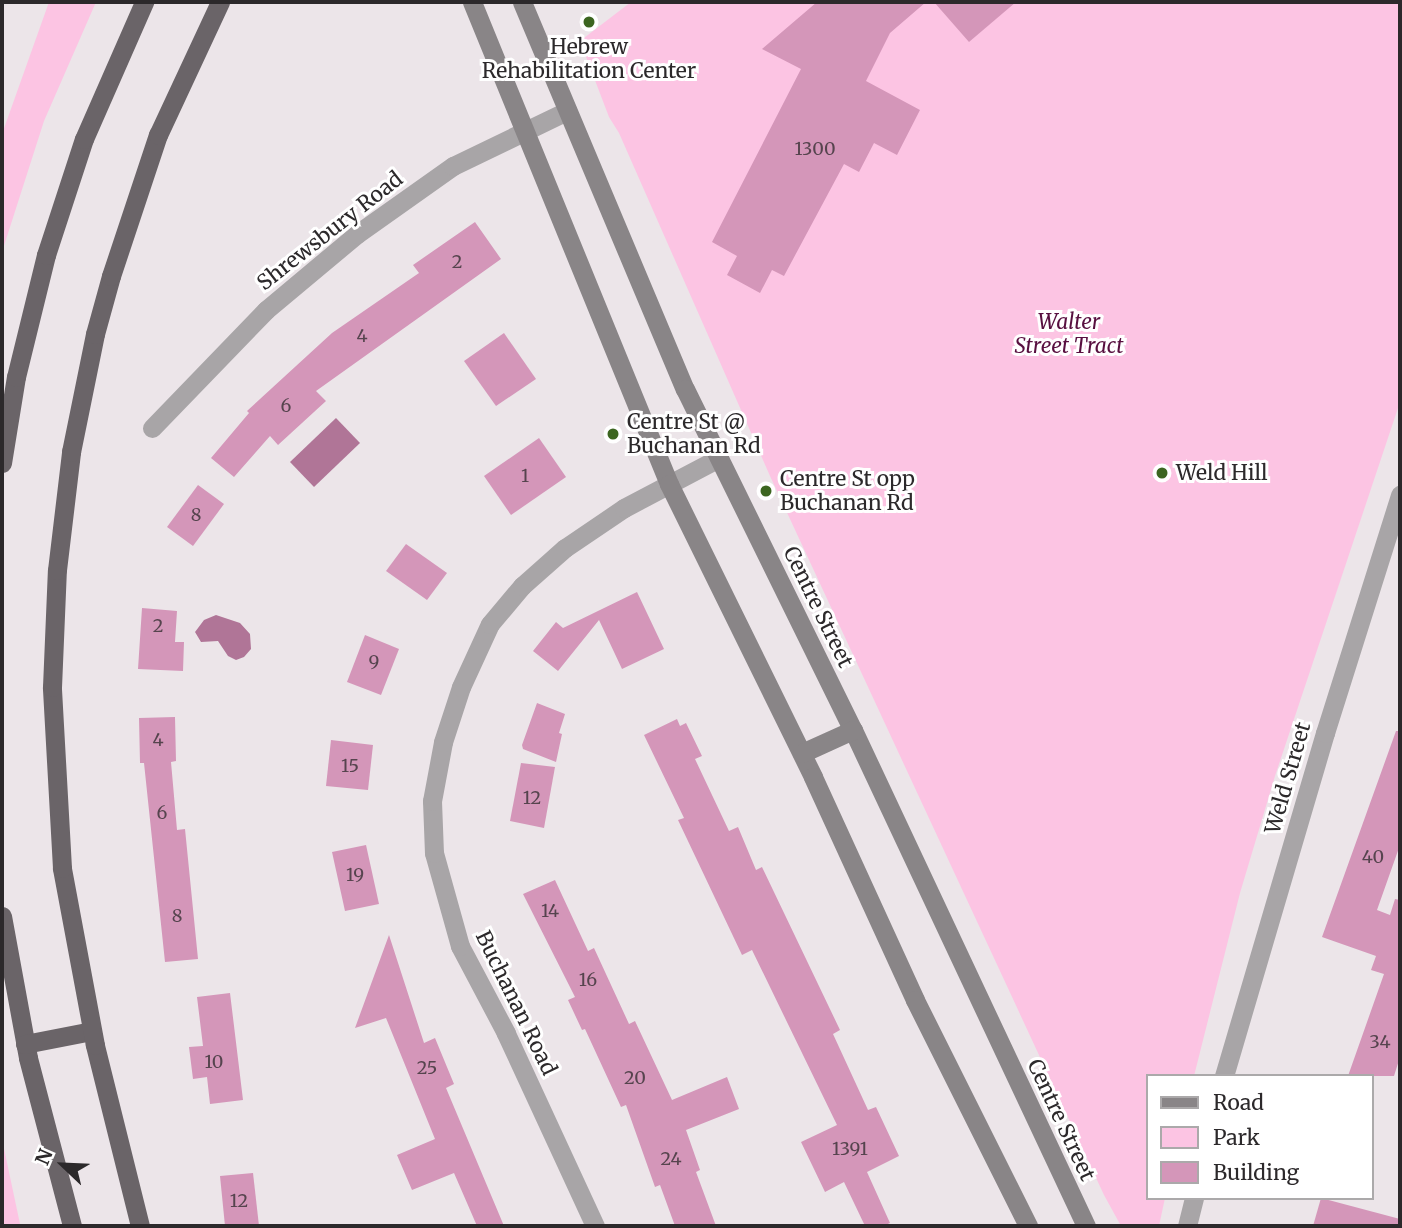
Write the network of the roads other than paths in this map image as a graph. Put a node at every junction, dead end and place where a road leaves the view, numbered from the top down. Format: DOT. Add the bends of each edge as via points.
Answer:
graph roads {
  1 [pos="144,2"];
  2 [pos="220,2"];
  3 [pos="472,2"];
  4 [pos="522,2"];
  5 [pos="568,111"];
  6 [pos="525,130"];
  7 [pos="152,428"];
  8 [pos="719,458"];
  9 [pos="2,463"];
  10 [pos="669,484"];
  11 [pos="1400,495"];
  12 [pos="853,730"];
  13 [pos="802,753"];
  14 [pos="2,916"];
  15 [pos="92,1031"];
  16 [pos="25,1044"];
  17 [pos="1225,1074"];
  18 [pos="1194,1200"];
  19 [pos="1080,1224"];
  20 [pos="72,1226"];
  21 [pos="139,1226"];
  22 [pos="595,1226"];
  23 [pos="1028,1226"];
  24 [pos="1187,1226"];
  1 -- 9 [label="highway" via="84,139 49,243 16,377"];
  2 -- 15 [label="highway" via="168,110 127,220 95,334 63,511 53,641 56,797 71,927"];
  3 -- 6 [label="main road"];
  4 -- 5 [label="main road, Centre Street"];
  5 -- 6 [label="street, Shrewsbury Road"];
  5 -- 8 [label="main road, Centre Street" via="649,309"];
  6 -- 7 [label="street, Shrewsbury Road" via="453,166 357,234 266,310"];
  6 -- 10 [label="main road"];
  8 -- 10 [label="street, Buchanan Road"];
  8 -- 12 [label="main road, Centre Street"];
  10 -- 13 [label="main road"];
  10 -- 22 [label="street, Buchanan Road" via="565,548 522,586 490,624 461,687 443,742 432,801 434,853 460,946 506,1032"];
  11 -- 17 [label="street, Weld Street"];
  12 -- 13 [label="main road"];
  12 -- 19 [label="main road, Centre Street"];
  13 -- 23 [label="main road" via="915,1000"];
  14 -- 16 [label="highway"];
  15 -- 16 [label="highway"];
  15 -- 21 [label="highway"];
  16 -- 20 [label="highway"];
  18 -- 24 [label="street"];
}
